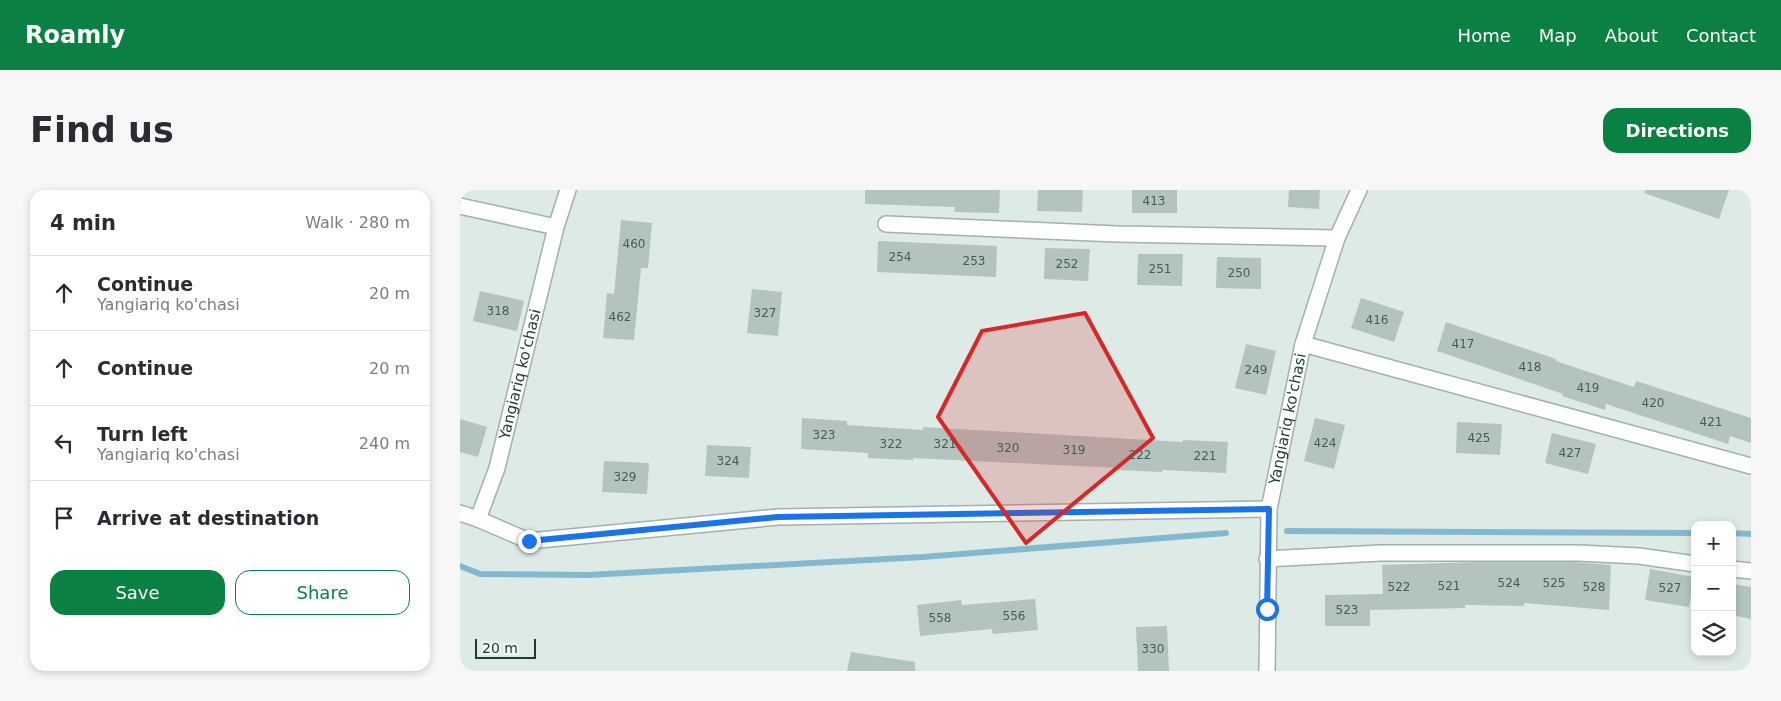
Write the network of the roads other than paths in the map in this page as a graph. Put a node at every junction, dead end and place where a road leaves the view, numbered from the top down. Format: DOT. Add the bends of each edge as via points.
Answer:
graph roads {
  1 [pos="568,190"];
  2 [pos="1359,190"];
  3 [pos="460,206"];
  4 [pos="886,224"];
  5 [pos="556,227"];
  6 [pos="1337,238"];
  7 [pos="1303,344"];
  8 [pos="1751,466"];
  9 [pos="1269,509"];
  10 [pos="460,514"];
  11 [pos="478,519"];
  12 [pos="1267,559"];
  13 [pos="1691,563"];
  14 [pos="1736,569"];
  15 [pos="1751,571"];
  16 [pos="1267,671"];
  1 -- 5 [label="street, Yangiariq ko'chasi"];
  2 -- 6 [label="street, Yangiariq ko'chasi"];
  3 -- 5 [label="street"];
  4 -- 6 [label="street" via="1117,234"];
  5 -- 11 [label="street, Yangiariq ko'chasi" via="497,468"];
  6 -- 7 [label="street, Yangiariq ko'chasi"];
  7 -- 8 [label="street, Yangiariq ko'chasi"];
  7 -- 9 [label="street, Yangiariq ko'chasi"];
  9 -- 11 [label="street" via="778,517 529,541"];
  9 -- 12 [label="street, Yangiariq ko'chasi"];
  10 -- 11 [label="street"];
  12 -- 13 [label="street" via="1381,553 1568,553 1639,556"];
  12 -- 16 [label="street"];
  14 -- 15 [label="street"];
}
